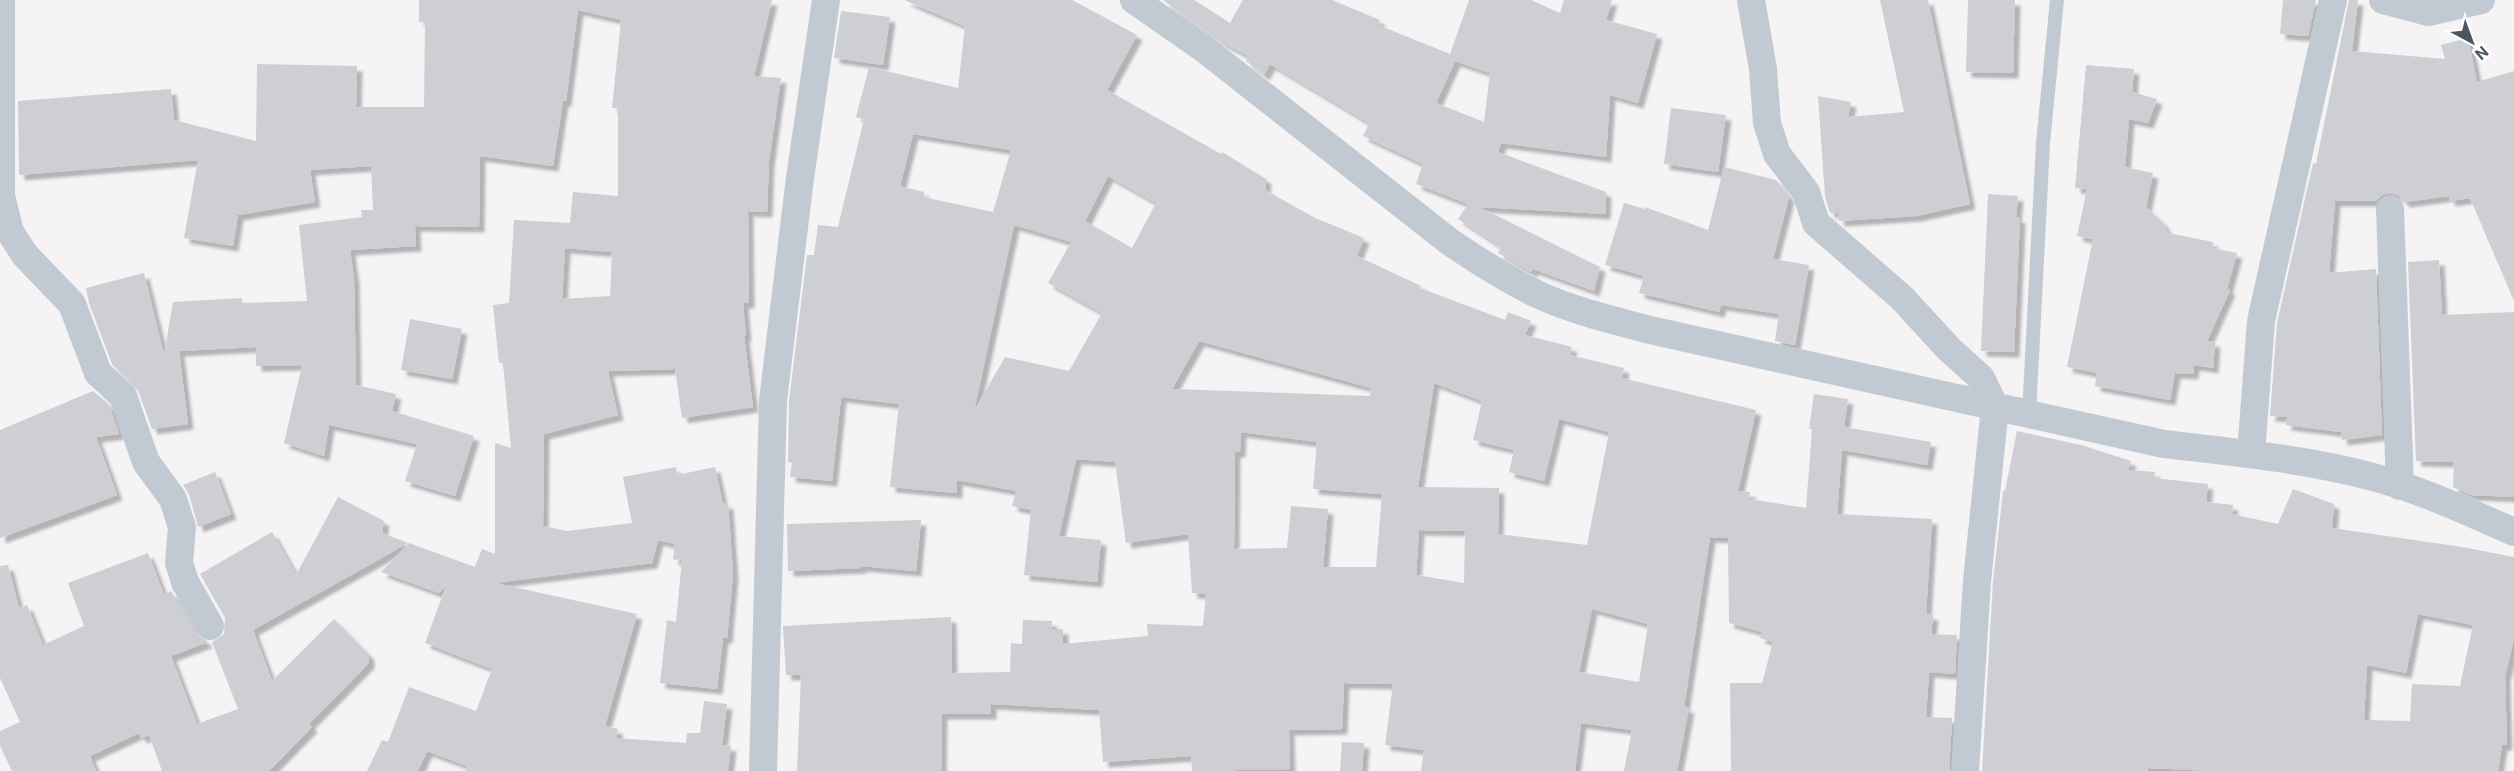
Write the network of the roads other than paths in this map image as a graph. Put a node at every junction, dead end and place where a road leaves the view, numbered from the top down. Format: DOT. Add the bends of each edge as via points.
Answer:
graph roads {
  1 [pos="1,0"];
  2 [pos="826,0"];
  3 [pos="1134,0"];
  4 [pos="1751,0"];
  5 [pos="2057,0"];
  6 [pos="2333,0"];
  7 [pos="2383,0"];
  8 [pos="2481,0"];
  9 [pos="2390,209"];
  10 [pos="1995,407"];
  11 [pos="2030,414"];
  12 [pos="2251,454"];
  13 [pos="2400,486"];
  14 [pos="2514,532"];
  15 [pos="210,626"];
  16 [pos="763,771"];
  17 [pos="1965,771"];
  1 -- 15 [label="street" via="1,196 10,232 72,304 98,373 123,396 146,462 173,499 182,527 179,563 185,582"];
  2 -- 16 [label="street" via="773,400"];
  3 -- 10 [label="street" via="1203,48 1450,242 1539,295 1650,330"];
  4 -- 10 [label="street" via="1767,123 1777,154 1806,192 1816,223 1902,298 1981,378"];
  5 -- 11 [label="lane" via="2043,143"];
  6 -- 12 [label="street" via="2261,321"];
  7 -- 8 [label="street" via="2428,12"];
  9 -- 13 [label="street"];
  10 -- 11 [label="street"];
  10 -- 17 [label="street" via="1977,581"];
  11 -- 12 [label="street" via="2164,444"];
  12 -- 13 [label="street" via="2372,476"];
  13 -- 14 [label="street"];
}
